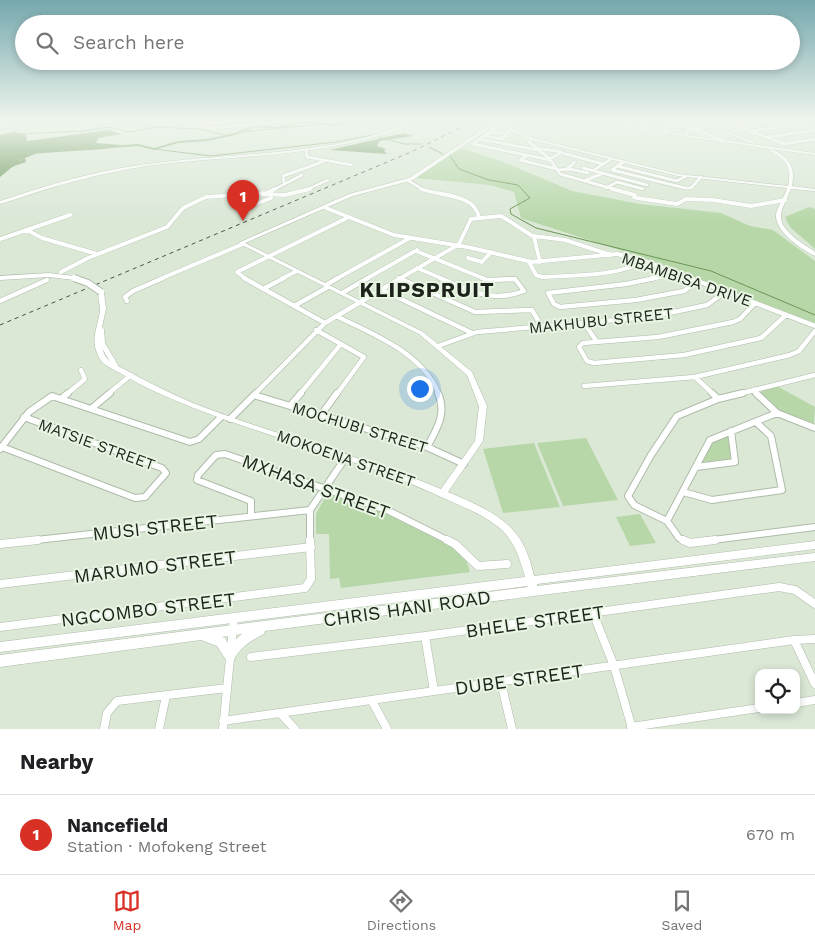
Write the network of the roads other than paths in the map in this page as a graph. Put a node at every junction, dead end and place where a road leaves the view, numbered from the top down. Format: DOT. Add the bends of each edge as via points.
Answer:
graph roads {
  1 [pos="231,154"];
  2 [pos="267,154"];
  3 [pos="306,154"];
  4 [pos="447,154"];
  5 [pos="518,154"];
  6 [pos="543,154"];
  7 [pos="560,154"];
  8 [pos="566,154"];
  9 [pos="591,154"];
  10 [pos="778,154"];
  11 [pos="527,156"];
  12 [pos="611,159"];
  13 [pos="550,160"];
  14 [pos="325,161"];
  15 [pos="575,162"];
  16 [pos="622,162"];
  17 [pos="603,164"];
  18 [pos="352,165"];
  19 [pos="617,166"];
  20 [pos="583,168"];
  21 [pos="567,169"];
  22 [pos="557,170"];
  23 [pos="594,170"];
  24 [pos="588,173"];
  25 [pos="601,174"];
  26 [pos="302,175"];
  27 [pos="658,176"];
  28 [pos="686,176"];
  29 [pos="701,177"];
  30 [pos="328,180"];
  31 [pos="407,180"];
  32 [pos="653,180"];
  33 [pos="584,181"];
  34 [pos="284,182"];
  35 [pos="647,185"];
  36 [pos="788,186"];
  37 [pos="606,188"];
  38 [pos="643,189"];
  39 [pos="369,190"];
  40 [pos="815,190"];
  41 [pos="261,193"];
  42 [pos="635,195"];
  43 [pos="271,198"];
  44 [pos="785,200"];
  45 [pos="0,202"];
  46 [pos="249,207"];
  47 [pos="326,208"];
  48 [pos="70,215"];
  49 [pos="349,217"];
  50 [pos="479,217"];
  51 [pos="27,230"];
  52 [pos="534,236"];
  53 [pos="410,238"];
  54 [pos="0,239"];
  55 [pos="242,244"];
  56 [pos="458,246"];
  57 [pos="491,252"];
  58 [pos="98,254"];
  59 [pos="815,254"];
  60 [pos="612,255"];
  61 [pos="267,256"];
  62 [pos="434,258"];
  63 [pos="468,258"];
  64 [pos="645,261"];
  65 [pos="529,262"];
  66 [pos="540,262"];
  67 [pos="417,268"];
  68 [pos="297,271"];
  69 [pos="670,271"];
  70 [pos="61,272"];
  71 [pos="0,278"];
  72 [pos="399,278"];
  73 [pos="47,280"];
  74 [pos="696,280"];
  75 [pos="327,286"];
  76 [pos="263,289"];
  77 [pos="380,289"];
  78 [pos="725,292"];
  79 [pos="342,293"];
  80 [pos="0,301"];
  81 [pos="127,302"];
  82 [pos="359,302"];
  83 [pos="756,303"];
  84 [pos="294,306"];
  85 [pos="786,315"];
  86 [pos="336,316"];
  87 [pos="325,323"];
  88 [pos="584,323"];
  89 [pos="542,326"];
  90 [pos="815,326"];
  91 [pos="316,330"];
  92 [pos="815,331"];
  93 [pos="472,333"];
  94 [pos="596,342"];
  95 [pos="341,344"];
  96 [pos="438,346"];
  97 [pos="81,370"];
  98 [pos="132,375"];
  99 [pos="815,375"];
  100 [pos="695,376"];
  101 [pos="584,386"];
  102 [pos="753,390"];
  103 [pos="254,395"];
  104 [pos="62,398"];
  105 [pos="718,399"];
  106 [pos="290,406"];
  107 [pos="92,408"];
  108 [pos="777,413"];
  109 [pos="321,415"];
  110 [pos="221,416"];
  111 [pos="24,417"];
  112 [pos="230,419"];
  113 [pos="756,422"];
  114 [pos="815,428"];
  115 [pos="731,431"];
  116 [pos="427,447"];
  117 [pos="1,448"];
  118 [pos="346,457"];
  119 [pos="464,464"];
  120 [pos="696,467"];
  121 [pos="325,488"];
  122 [pos="683,492"];
  123 [pos="442,494"];
  124 [pos="310,510"];
  125 [pos="252,516"];
  126 [pos="667,521"];
  127 [pos="815,527"];
  128 [pos="0,544"];
  129 [pos="815,546"];
  130 [pos="310,547"];
  131 [pos="815,557"];
  132 [pos="506,564"];
  133 [pos="531,580"];
  134 [pos="0,584"];
  135 [pos="534,591"];
  136 [pos="815,604"];
  137 [pos="593,613"];
  138 [pos="234,617"];
  139 [pos="269,626"];
  140 [pos="0,627"];
  141 [pos="233,631"];
  142 [pos="200,635"];
  143 [pos="425,636"];
  144 [pos="815,639"];
  145 [pos="794,640"];
  146 [pos="0,647"];
  147 [pos="230,654"];
  148 [pos="250,657"];
  149 [pos="0,661"];
  150 [pos="614,666"];
  151 [pos="501,682"];
  152 [pos="815,684"];
  153 [pos="226,688"];
  154 [pos="434,691"];
  155 [pos="166,696"];
  156 [pos="815,700"];
  157 [pos="372,701"];
  158 [pos="800,702"];
  159 [pos="755,709"];
  160 [pos="281,714"];
  161 [pos="223,725"];
  162 [pos="632,728"];
  163 [pos="104,729"];
  164 [pos="159,729"];
  165 [pos="295,729"];
  166 [pos="387,729"];
  167 [pos="512,729"];
  1 -- 45 [label="main road" via="98,171"];
  2 -- 45 [label="main road" via="122,169 56,184"];
  3 -- 14 [label="street" via="306,157"];
  4 -- 31 [label="main road"];
  5 -- 11 [label="street"];
  6 -- 13 [label="street"];
  7 -- 13 [label="street"];
  8 -- 17 [label="street"];
  9 -- 12 [label="main road"];
  10 -- 36 [label="main road" via="790,164 792,170"];
  11 -- 13 [label="street"];
  11 -- 22 [label="street" via="520,160"];
  12 -- 16 [label="main road"];
  12 -- 17 [label="street"];
  13 -- 22 [label="street"];
  14 -- 18 [label="street"];
  14 -- 34 [label="street" via="283,176"];
  15 -- 21 [label="street"];
  16 -- 19 [label="street"];
  16 -- 28 [label="main road"];
  17 -- 23 [label="street"];
  19 -- 27 [label="street"];
  19 -- 32 [label="street" via="612,170"];
  20 -- 23 [label="street"];
  21 -- 22 [label="street"];
  21 -- 24 [label="street"];
  22 -- 33 [label="street" via="560,174"];
  23 -- 25 [label="street"];
  25 -- 33 [label="street"];
  25 -- 35 [label="street"];
  26 -- 34 [label="street"];
  27 -- 28 [label="street" via="680,181"];
  27 -- 32 [label="street"];
  28 -- 29 [label="main road"];
  29 -- 32 [label="street" via="689,188"];
  29 -- 36 [label="main road"];
  30 -- 43 [label="street"];
  31 -- 39 [label="main road"];
  31 -- 50 [label="street" via="423,190 443,193 475,205"];
  32 -- 35 [label="street"];
  33 -- 37 [label="street"];
  34 -- 41 [label="street" via="276,190"];
  35 -- 38 [label="street"];
  36 -- 40 [label="main road"];
  36 -- 44 [label="main road"];
  37 -- 38 [label="street" via="617,182"];
  37 -- 42 [label="street"];
  38 -- 42 [label="street"];
  39 -- 47 [label="main road"];
  39 -- 55 [label="main road"];
  41 -- 43 [label="street"];
  41 -- 58 [label="street" via="206,198 183,208 169,225"];
  42 -- 44 [label="street" via="677,204 688,199 752,206"];
  43 -- 46 [label="street"];
  44 -- 59 [label="main road" via="779,212 779,222"];
  47 -- 49 [label="street, MBAMBISA DRIVE"];
  47 -- 55 [label="main road"];
  48 -- 51 [label="street"];
  49 -- 53 [label="street, MBAMBISA DRIVE"];
  49 -- 61 [label="street"];
  50 -- 52 [label="street" via="504,218"];
  50 -- 56 [label="street" via="470,220"];
  51 -- 54 [label="street"];
  51 -- 58 [label="street" via="42,238"];
  52 -- 60 [label="street" via="565,240"];
  52 -- 66 [label="street"];
  53 -- 56 [label="street, MBAMBISA DRIVE"];
  53 -- 75 [label="street"];
  55 -- 61 [label="main road"];
  55 -- 81 [label="street" via="133,292 125,297"];
  56 -- 57 [label="street, MBAMBISA DRIVE"];
  56 -- 62 [label="street"];
  57 -- 63 [label="street" via="482,262"];
  57 -- 65 [label="street, MBAMBISA DRIVE"];
  58 -- 70 [label="street"];
  60 -- 64 [label="street, MBAMBISA DRIVE"];
  60 -- 66 [label="street, MBAMBISA DRIVE"];
  61 -- 68 [label="main road"];
  61 -- 76 [label="street" via="237,272"];
  62 -- 67 [label="street"];
  62 -- 67 [label="street" via="488,280 516,279 524,291 520,294 482,296"];
  62 -- 79 [label="street" via="418,250"];
  64 -- 65 [label="street" via="608,271 542,276 536,275"];
  64 -- 69 [label="street, MBAMBISA DRIVE"];
  65 -- 66 [label="street, MBAMBISA DRIVE"];
  67 -- 72 [label="street"];
  68 -- 75 [label="main road"];
  68 -- 76 [label="street"];
  69 -- 74 [label="street, MBAMBISA DRIVE"];
  69 -- 74 [label="street" via="657,278 614,286 552,291 548,295 554,304 560,306 620,302 684,291"];
  71 -- 98 [label="main road, MOKOENA STREET, bridge" via="49,276 88,283 103,295 96,342 104,359"];
  72 -- 77 [label="street"];
  72 -- 89 [label="street" via="475,312 532,310"];
  73 -- 80 [label="street"];
  74 -- 78 [label="street, MBAMBISA DRIVE"];
  75 -- 79 [label="main road"];
  75 -- 84 [label="street"];
  76 -- 84 [label="street"];
  77 -- 82 [label="street"];
  77 -- 93 [label="street"];
  78 -- 83 [label="street, MBAMBISA DRIVE"];
  78 -- 88 [label="street, MAKHUBU STREET" via="703,306 644,318"];
  79 -- 82 [label="main road"];
  82 -- 86 [label="street"];
  82 -- 96 [label="main road" via="422,333"];
  83 -- 85 [label="street, MBAMBISA DRIVE"];
  83 -- 94 [label="street" via="733,322 658,337"];
  84 -- 87 [label="street"];
  85 -- 90 [label="street, MBAMBISA DRIVE"];
  85 -- 94 [label="street" via="764,337 679,355 590,362 579,346"];
  86 -- 87 [label="street"];
  86 -- 116 [label="street" via="398,348 436,383 444,412 440,428"];
  87 -- 91 [label="street"];
  88 -- 89 [label="street, MAKHUBU STREET"];
  88 -- 94 [label="street"];
  89 -- 93 [label="street, MAKHUBU STREET"];
  91 -- 95 [label="street"];
  91 -- 103 [label="street"];
  92 -- 100 [label="street" via="794,354"];
  93 -- 96 [label="street, MAKHUBU STREET"];
  95 -- 106 [label="street"];
  95 -- 109 [label="street" via="364,359"];
  96 -- 119 [label="main road" via="470,374 484,406 479,441"];
  97 -- 104 [label="street" via="85,379"];
  98 -- 107 [label="street"];
  98 -- 110 [label="main road, MOKOENA STREET"];
  99 -- 102 [label="street"];
  100 -- 101 [label="street"];
  100 -- 105 [label="street"];
  102 -- 105 [label="street"];
  102 -- 108 [label="street"];
  103 -- 106 [label="street, MOCHUBI STREET"];
  103 -- 112 [label="street"];
  104 -- 107 [label="street"];
  104 -- 111 [label="street" via="52,396 46,399"];
  105 -- 126 [label="street" via="675,418 628,496 634,505"];
  106 -- 109 [label="street, MOCHUBI STREET"];
  107 -- 110 [label="street" via="190,442 198,441"];
  108 -- 113 [label="street"];
  108 -- 114 [label="street"];
  109 -- 116 [label="street, MOCHUBI STREET"];
  110 -- 112 [label="main road, MOKOENA STREET"];
  111 -- 117 [label="street"];
  111 -- 117 [label="street, MATSIE STREET" via="164,469 166,474 145,497 135,498"];
  112 -- 118 [label="main road, MOKOENA STREET"];
  113 -- 115 [label="street"];
  113 -- 122 [label="street" via="771,436 781,491 712,500"];
  115 -- 120 [label="street" via="710,440"];
  115 -- 120 [label="street" via="735,462"];
  116 -- 119 [label="street, MOCHUBI STREET"];
  118 -- 121 [label="street"];
  118 -- 123 [label="main road, MOKOENA STREET" via="408,478"];
  119 -- 123 [label="main road"];
  120 -- 122 [label="street"];
  121 -- 124 [label="street"];
  121 -- 125 [label="street, MXHASA STREET" via="224,454 216,455 197,480 251,501"];
  121 -- 132 [label="street, MXHASA STREET" via="390,512 449,541 478,566"];
  122 -- 126 [label="street"];
  123 -- 133 [label="main road, MOKOENA STREET" via="480,512 512,534"];
  124 -- 125 [label="street, MUSI STREET"];
  124 -- 130 [label="street"];
  125 -- 128 [label="street, MUSI STREET"];
  126 -- 127 [label="street" via="679,538 690,542"];
  129 -- 133 [label="main road, CHRIS HANI ROAD"];
  130 -- 134 [label="street, MARUMO STREET"];
  130 -- 140 [label="street, NGCOMBO STREET" via="310,582 296,591"];
  131 -- 135 [label="main road, CHRIS HANI ROAD"];
  133 -- 135 [label="main road, MOKOENA STREET"];
  133 -- 138 [label="main road, CHRIS HANI ROAD"];
  135 -- 139 [label="main road, CHRIS HANI ROAD"];
  136 -- 137 [label="street, BHELE STREET" via="794,590 779,587"];
  137 -- 143 [label="street, BHELE STREET"];
  137 -- 150 [label="street"];
  138 -- 141 [label="street"];
  138 -- 146 [label="main road, CHRIS HANI ROAD"];
  139 -- 141 [label="main road, CHRIS HANI ROAD"];
  139 -- 147 [label="main road" via="248,636"];
  141 -- 142 [label="main road, CHRIS HANI ROAD"];
  141 -- 147 [label="street"];
  142 -- 147 [label="main road" via="220,642"];
  142 -- 149 [label="main road, CHRIS HANI ROAD"];
  143 -- 148 [label="street, BHELE STREET"];
  143 -- 154 [label="street"];
  144 -- 145 [label="street, DUBE STREET"];
  145 -- 150 [label="street, DUBE STREET"];
  145 -- 152 [label="street"];
  147 -- 153 [label="street"];
  150 -- 151 [label="street, DUBE STREET"];
  150 -- 162 [label="street"];
  151 -- 154 [label="street, DUBE STREET"];
  151 -- 167 [label="street"];
  153 -- 155 [label="street"];
  153 -- 161 [label="street"];
  154 -- 157 [label="street, DUBE STREET"];
  155 -- 163 [label="street" via="117,701 107,713"];
  155 -- 164 [label="street"];
  156 -- 158 [label="street"];
  157 -- 160 [label="street, DUBE STREET"];
  157 -- 166 [label="street"];
  159 -- 162 [label="street"];
  160 -- 161 [label="street, DUBE STREET"];
  160 -- 165 [label="street"];
}
